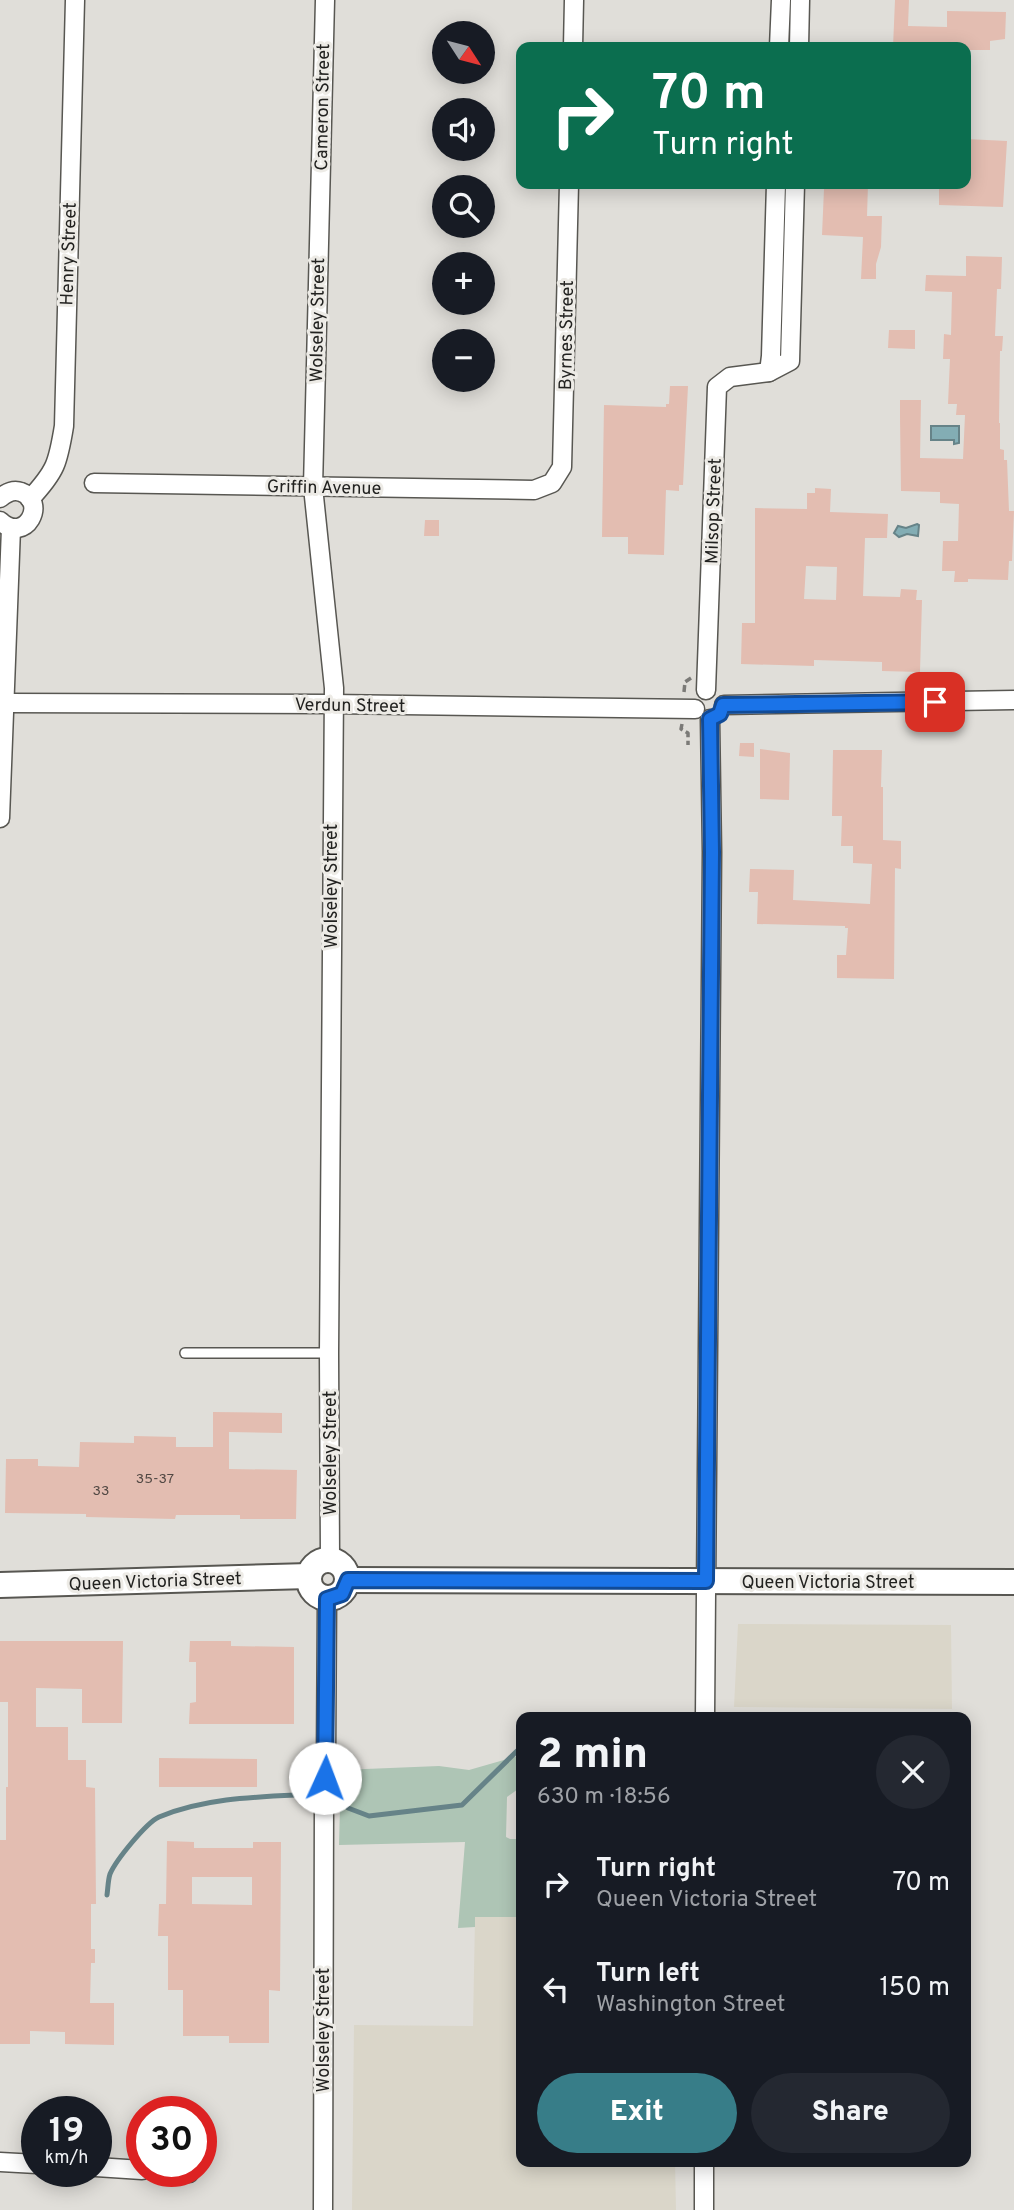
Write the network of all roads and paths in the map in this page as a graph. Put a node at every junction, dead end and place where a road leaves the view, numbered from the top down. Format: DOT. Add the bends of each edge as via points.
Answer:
graph roads {
  1 [pos="75,0"];
  2 [pos="325,0"];
  3 [pos="574,0"];
  4 [pos="781,0"];
  5 [pos="800,0"];
  6 [pos="573,42"];
  7 [pos="779,42"];
  8 [pos="799,42"];
  9 [pos="569,189"];
  10 [pos="776,189"];
  11 [pos="795,189"];
  12 [pos="319,214"];
  13 [pos="769,372"];
  14 [pos="94,482"];
  15 [pos="552,483"];
  16 [pos="313,487"];
  17 [pos="0,498"];
  18 [pos="30,499"];
  19 [pos="6,525"];
  20 [pos="706,690"];
  21 [pos="1014,700"];
  22 [pos="6,703"];
  23 [pos="332,704"];
  24 [pos="723,705"];
  25 [pos="703,714"];
  26 [pos="681,729"];
  27 [pos="688,745"];
  28 [pos="0,818"];
  29 [pos="186,1353"];
  30 [pos="329,1353"];
  31 [pos="330,1560"];
  32 [pos="309,1576"];
  33 [pos="348,1580"];
  34 [pos="706,1581"];
  35 [pos="1014,1582"];
  36 [pos="0,1585"];
  37 [pos="327,1599"];
  38 [pos="705,1712"];
  39 [pos="0,2162"];
  40 [pos="21,2163"];
  41 [pos="704,2167"];
  42 [pos="323,2210"];
  43 [pos="704,2210"];
  1 -- 18 [label="street, Henry Street" via="64,426 56,466"];
  2 -- 12 [label="street, Cameron Street"];
  3 -- 6 [label="street"];
  4 -- 7 [label="street"];
  5 -- 8 [label="street"];
  9 -- 15 [label="street, Byrnes Street" via="562,467"];
  10 -- 13 [label="street"];
  11 -- 13 [label="street" via="790,361"];
  12 -- 16 [label="street, Wolseley Street"];
  13 -- 20 [label="street, Milsop Street" via="730,377 717,387"];
  14 -- 16 [label="street, Griffin Avenue"];
  15 -- 16 [label="street, Griffin Avenue" via="534,490"];
  16 -- 23 [label="street, Wolseley Street"];
  17 -- 18 [label="street" via="15,491"];
  18 -- 19 [label="street" via="34,509 30,520 22,527"];
  19 -- 22 [label="street"];
  20 -- 24 [label="street" via="717,692"];
  20 -- 25 [label="street" via="695,702"];
  21 -- 24 [label="street"];
  22 -- 23 [label="street, Verdun Street"];
  22 -- 28 [label="street"];
  23 -- 25 [label="street, Verdun Street"];
  23 -- 30 [label="street, Wolseley Street"];
  24 -- 25 [label="street" via="720,714"];
  25 -- 34 [label="street" via="712,866"];
  26 -- 27 [label="path" via="688,733"];
  29 -- 30 [label="lane"];
  30 -- 31 [label="street, Wolseley Street"];
  31 -- 32 [label="main road" via="318,1563"];
  31 -- 33 [label="main road" via="342,1565"];
  32 -- 36 [label="main road, Queen Victoria Street"];
  32 -- 37 [label="main road" via="312,1590"];
  33 -- 34 [label="main road, Queen Victoria Street"];
  33 -- 37 [label="main road" via="342,1594"];
  34 -- 35 [label="main road, Queen Victoria Street"];
  34 -- 38 [label="street"];
  37 -- 42 [label="street, Wolseley Street"];
  39 -- 40 [label="street"];
  41 -- 43 [label="street"];
}
